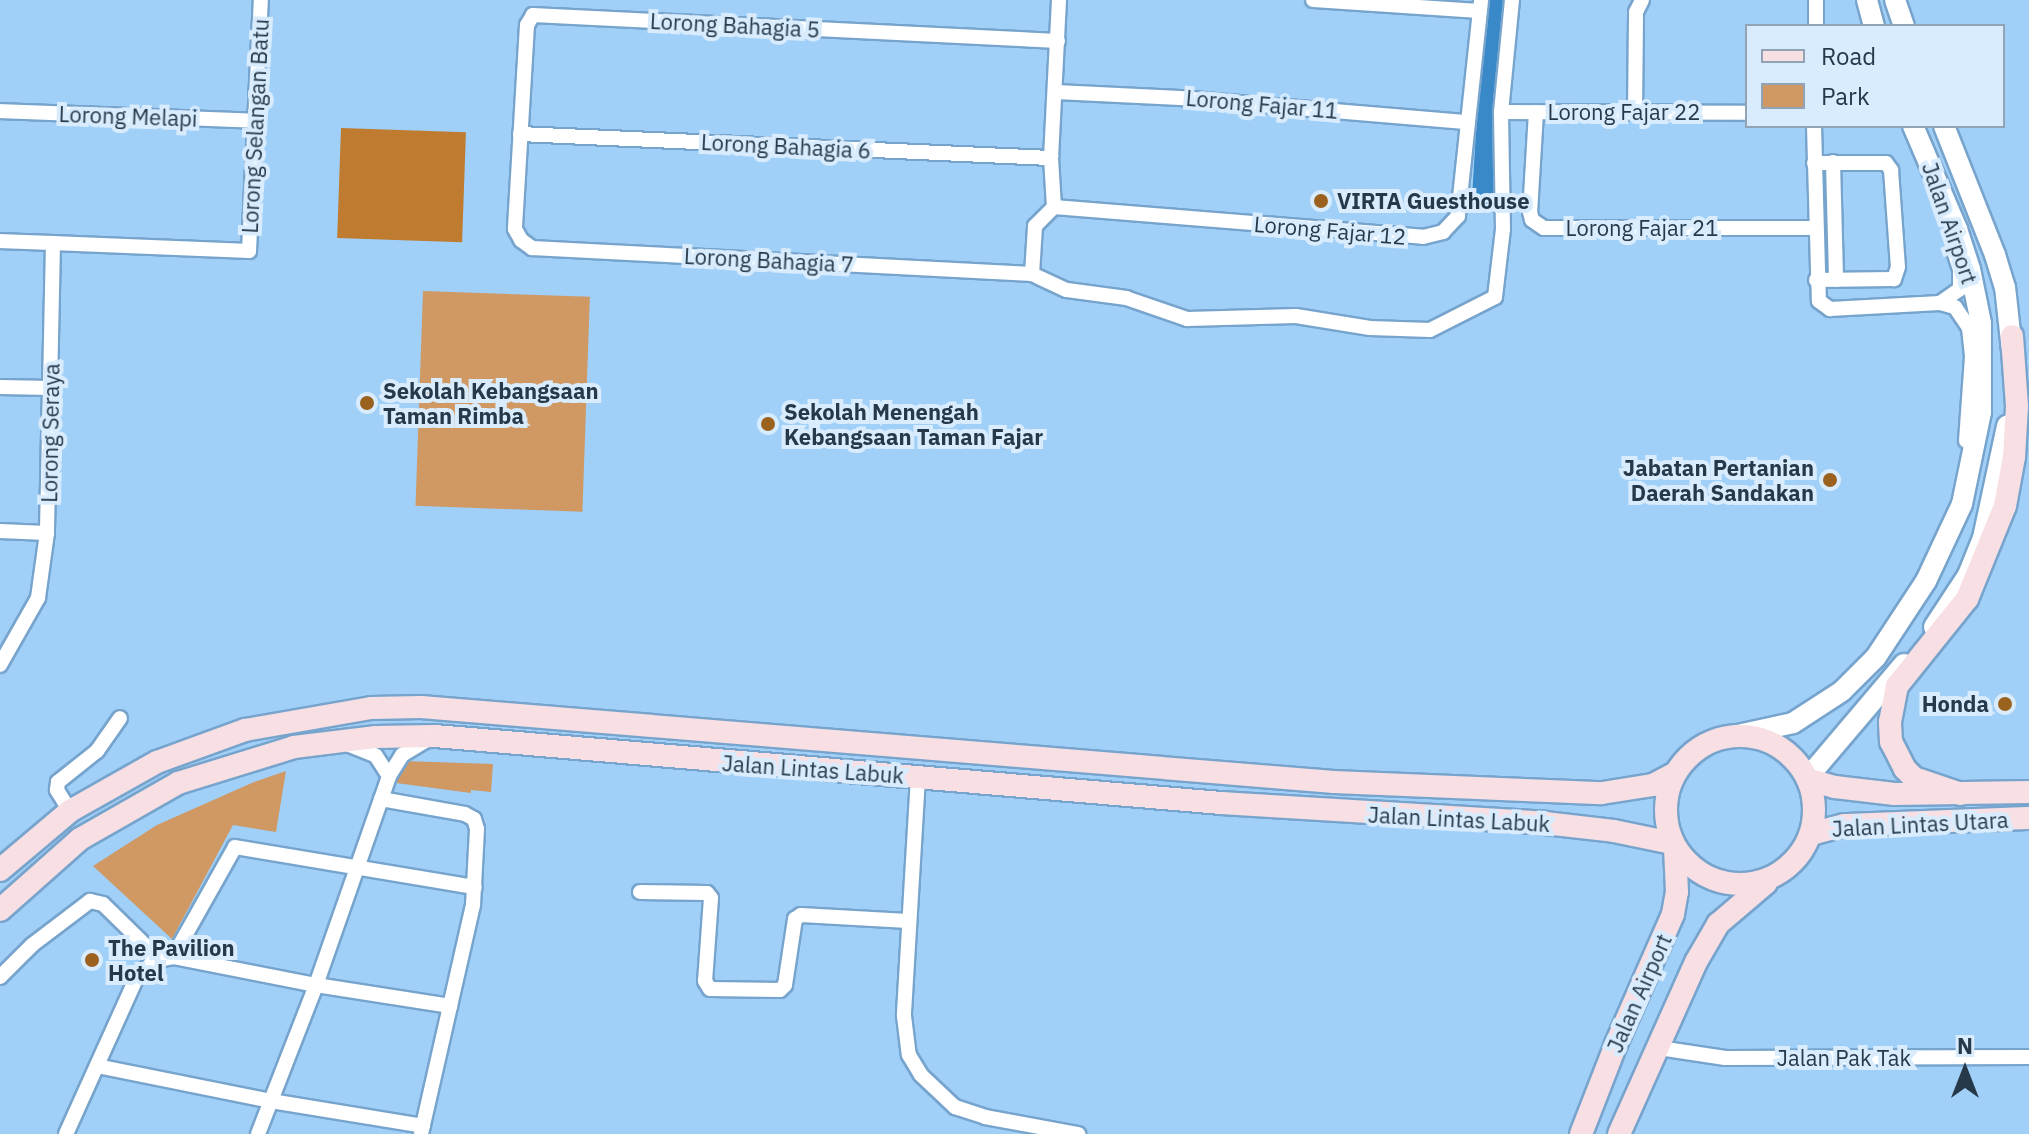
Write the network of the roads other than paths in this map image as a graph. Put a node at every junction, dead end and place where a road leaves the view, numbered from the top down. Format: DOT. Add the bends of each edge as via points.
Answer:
graph roads {
  1 [pos="261,0"];
  2 [pos="1059,0"];
  3 [pos="1313,0"];
  4 [pos="1512,0"];
  5 [pos="1642,0"];
  6 [pos="1816,0"];
  7 [pos="1867,0"];
  8 [pos="1481,6"];
  9 [pos="1816,24"];
  10 [pos="1873,24"];
  11 [pos="1058,41"];
  12 [pos="1056,92"];
  13 [pos="0,111"];
  14 [pos="1501,112"];
  15 [pos="1536,112"];
  16 [pos="1635,112"];
  17 [pos="1745,113"];
  18 [pos="255,121"];
  19 [pos="1468,122"];
  20 [pos="1814,128"];
  21 [pos="1913,128"];
  22 [pos="1913,128"];
  23 [pos="1945,128"];
  24 [pos="520,134"];
  25 [pos="1051,158"];
  26 [pos="1833,162"];
  27 [pos="1814,163"];
  28 [pos="1054,207"];
  29 [pos="1815,228"];
  30 [pos="515,229"];
  31 [pos="0,241"];
  32 [pos="53,243"];
  33 [pos="1032,274"];
  34 [pos="1816,280"];
  35 [pos="1836,280"];
  36 [pos="1940,303"];
  37 [pos="2012,336"];
  38 [pos="0,387"];
  39 [pos="51,388"];
  40 [pos="0,531"];
  41 [pos="47,533"];
  42 [pos="1943,546"];
  43 [pos="0,665"];
  44 [pos="120,718"];
  45 [pos="435,736"];
  46 [pos="1733,736"];
  47 [pos="336,741"];
  48 [pos="1674,774"];
  49 [pos="389,776"];
  50 [pos="918,777"];
  51 [pos="1810,778"];
  52 [pos="2029,792"];
  53 [pos="1961,794"];
  54 [pos="381,799"];
  55 [pos="70,811"];
  56 [pos="2029,818"];
  57 [pos="1811,834"];
  58 [pos="1673,846"];
  59 [pos="359,869"];
  60 [pos="0,870"];
  61 [pos="1773,877"];
  62 [pos="475,887"];
  63 [pos="640,892"];
  64 [pos="0,910"];
  65 [pos="908,921"];
  66 [pos="173,957"];
  67 [pos="154,961"];
  68 [pos="0,977"];
  69 [pos="316,985"];
  70 [pos="450,1006"];
  71 [pos="1659,1048"];
  72 [pos="2029,1057"];
  73 [pos="97,1066"];
  74 [pos="271,1101"];
  75 [pos="422,1130"];
  76 [pos="66,1134"];
  77 [pos="258,1134"];
  78 [pos="1078,1134"];
  79 [pos="1581,1134"];
  80 [pos="1619,1134"];
  1 -- 18 [label="street, Lorong Selangan Batu"];
  2 -- 11 [label="street"];
  3 -- 8 [label="street"];
  4 -- 14 [label="street"];
  5 -- 16 [label="street" via="1636,12"];
  6 -- 9 [label="street"];
  7 -- 10 [label="main road"];
  8 -- 19 [label="street, Lorong Fajar 12"];
  11 -- 12 [label="street"];
  11 -- 24 [label="street, Lorong Bahagia 5" via="533,15 527,25"];
  12 -- 19 [label="street, Lorong Fajar 11"];
  12 -- 25 [label="street"];
  13 -- 18 [label="street, Lorong Melapi"];
  14 -- 15 [label="street, Lorong Fajar 22"];
  14 -- 33 [label="street" via="1503,229 1495,297 1430,330 1407,332 1296,316 1187,319 1126,298 1067,290"];
  15 -- 16 [label="street, Lorong Fajar 22"];
  15 -- 29 [label="street, Lorong Fajar 21" via="1530,212 1544,228"];
  16 -- 17 [label="street, Lorong Fajar 22"];
  18 -- 32 [label="street, Lorong Selangan Batu" via="249,251"];
  19 -- 28 [label="street, Lorong Fajar 12" via="1458,216 1443,232 1423,237"];
  20 -- 27 [label="street"];
  21 -- 36 [label="street" via="1960,269 1960,289"];
  22 -- 42 [label="main road, Jalan Airport" via="1957,229 1981,323 1981,412 1962,504"];
  23 -- 37 [label="main road, Jalan Airport" via="1995,255"];
  24 -- 25 [label="street, Lorong Bahagia 6"];
  24 -- 30 [label="street, Lorong Bahagia 5"];
  25 -- 28 [label="street"];
  26 -- 27 [label="street"];
  26 -- 35 [label="street"];
  26 -- 35 [label="street" via="1886,163 1891,170 1898,267 1894,279"];
  27 -- 29 [label="street"];
  28 -- 33 [label="street" via="1035,226"];
  29 -- 34 [label="street"];
  30 -- 33 [label="street, Lorong Bahagia 7" via="532,248"];
  31 -- 32 [label="street"];
  32 -- 39 [label="street, Lorong Seraya"];
  34 -- 35 [label="street"];
  34 -- 36 [label="street" via="1819,301 1830,309"];
  36 -- 42 [label="street" via="1955,307 1966,319 1972,357 1963,474"];
  37 -- 51 [label="main road, Jalan Airport" via="2004,447 1983,538 1968,575 1934,627"];
  37 -- 53 [label="main road" via="2017,406 2005,506 1967,599 1897,686 1890,722 1891,742 1905,769 1914,778"];
  38 -- 39 [label="street"];
  39 -- 41 [label="street, Lorong Seraya"];
  40 -- 41 [label="street"];
  41 -- 43 [label="street, Lorong Seraya" via="38,598"];
  42 -- 46 [label="main road, Jalan Airport" via="1884,646 1842,691 1793,723"];
  44 -- 55 [label="street" via="97,751 58,782"];
  45 -- 47 [label="main road, Jalan Lintas Labuk"];
  45 -- 49 [label="street" via="402,755"];
  45 -- 50 [label="main road, Jalan Lintas Labuk"];
  46 -- 48 [label="main road" via="1709,742"];
  46 -- 51 [label="main road" via="1776,745"];
  47 -- 49 [label="street" via="376,756"];
  47 -- 64 [label="main road, Jalan Lintas Labuk" via="256,757 178,783 80,839"];
  48 -- 55 [label="main road, Jalan Lintas Labuk" via="1653,785 1602,793 1334,782 421,707 343,712 245,730 157,762"];
  48 -- 58 [label="main road" via="1665,817"];
  49 -- 54 [label="street"];
  50 -- 58 [label="main road, Jalan Lintas Labuk" via="1545,823 1614,831"];
  50 -- 65 [label="street"];
  51 -- 53 [label="main road, Jalan Lintas Utara" via="1872,792"];
  51 -- 57 [label="main road" via="1815,815"];
  52 -- 53 [label="main road, Jalan Lintas Utara"];
  54 -- 59 [label="street"];
  54 -- 62 [label="street" via="474,819"];
  55 -- 60 [label="main road, Jalan Lintas Labuk"];
  56 -- 57 [label="main road, Jalan Lintas Utara" via="1845,825"];
  57 -- 61 [label="main road" via="1797,859"];
  58 -- 61 [label="main road" via="1708,878 1752,884"];
  58 -- 79 [label="main road, Jalan Airport" via="1673,914"];
  59 -- 62 [label="street"];
  59 -- 66 [label="street" via="235,847"];
  59 -- 69 [label="street"];
  61 -- 71 [label="main road, Jalan Airport" via="1718,924"];
  62 -- 70 [label="street"];
  63 -- 65 [label="street" via="707,893 711,898 705,981 710,989 780,990 795,919 801,915"];
  65 -- 78 [label="street" via="904,1034 921,1075 955,1107"];
  66 -- 67 [label="street"];
  66 -- 69 [label="street"];
  67 -- 68 [label="street" via="146,946 94,901 32,945"];
  67 -- 73 [label="street" via="137,977"];
  69 -- 70 [label="street"];
  69 -- 74 [label="street"];
  70 -- 75 [label="street"];
  71 -- 72 [label="street, Jalan Pak Tak" via="1725,1058"];
  71 -- 80 [label="main road, Jalan Airport"];
  73 -- 74 [label="street"];
  73 -- 76 [label="street"];
  74 -- 75 [label="street"];
  74 -- 77 [label="street"];
}
